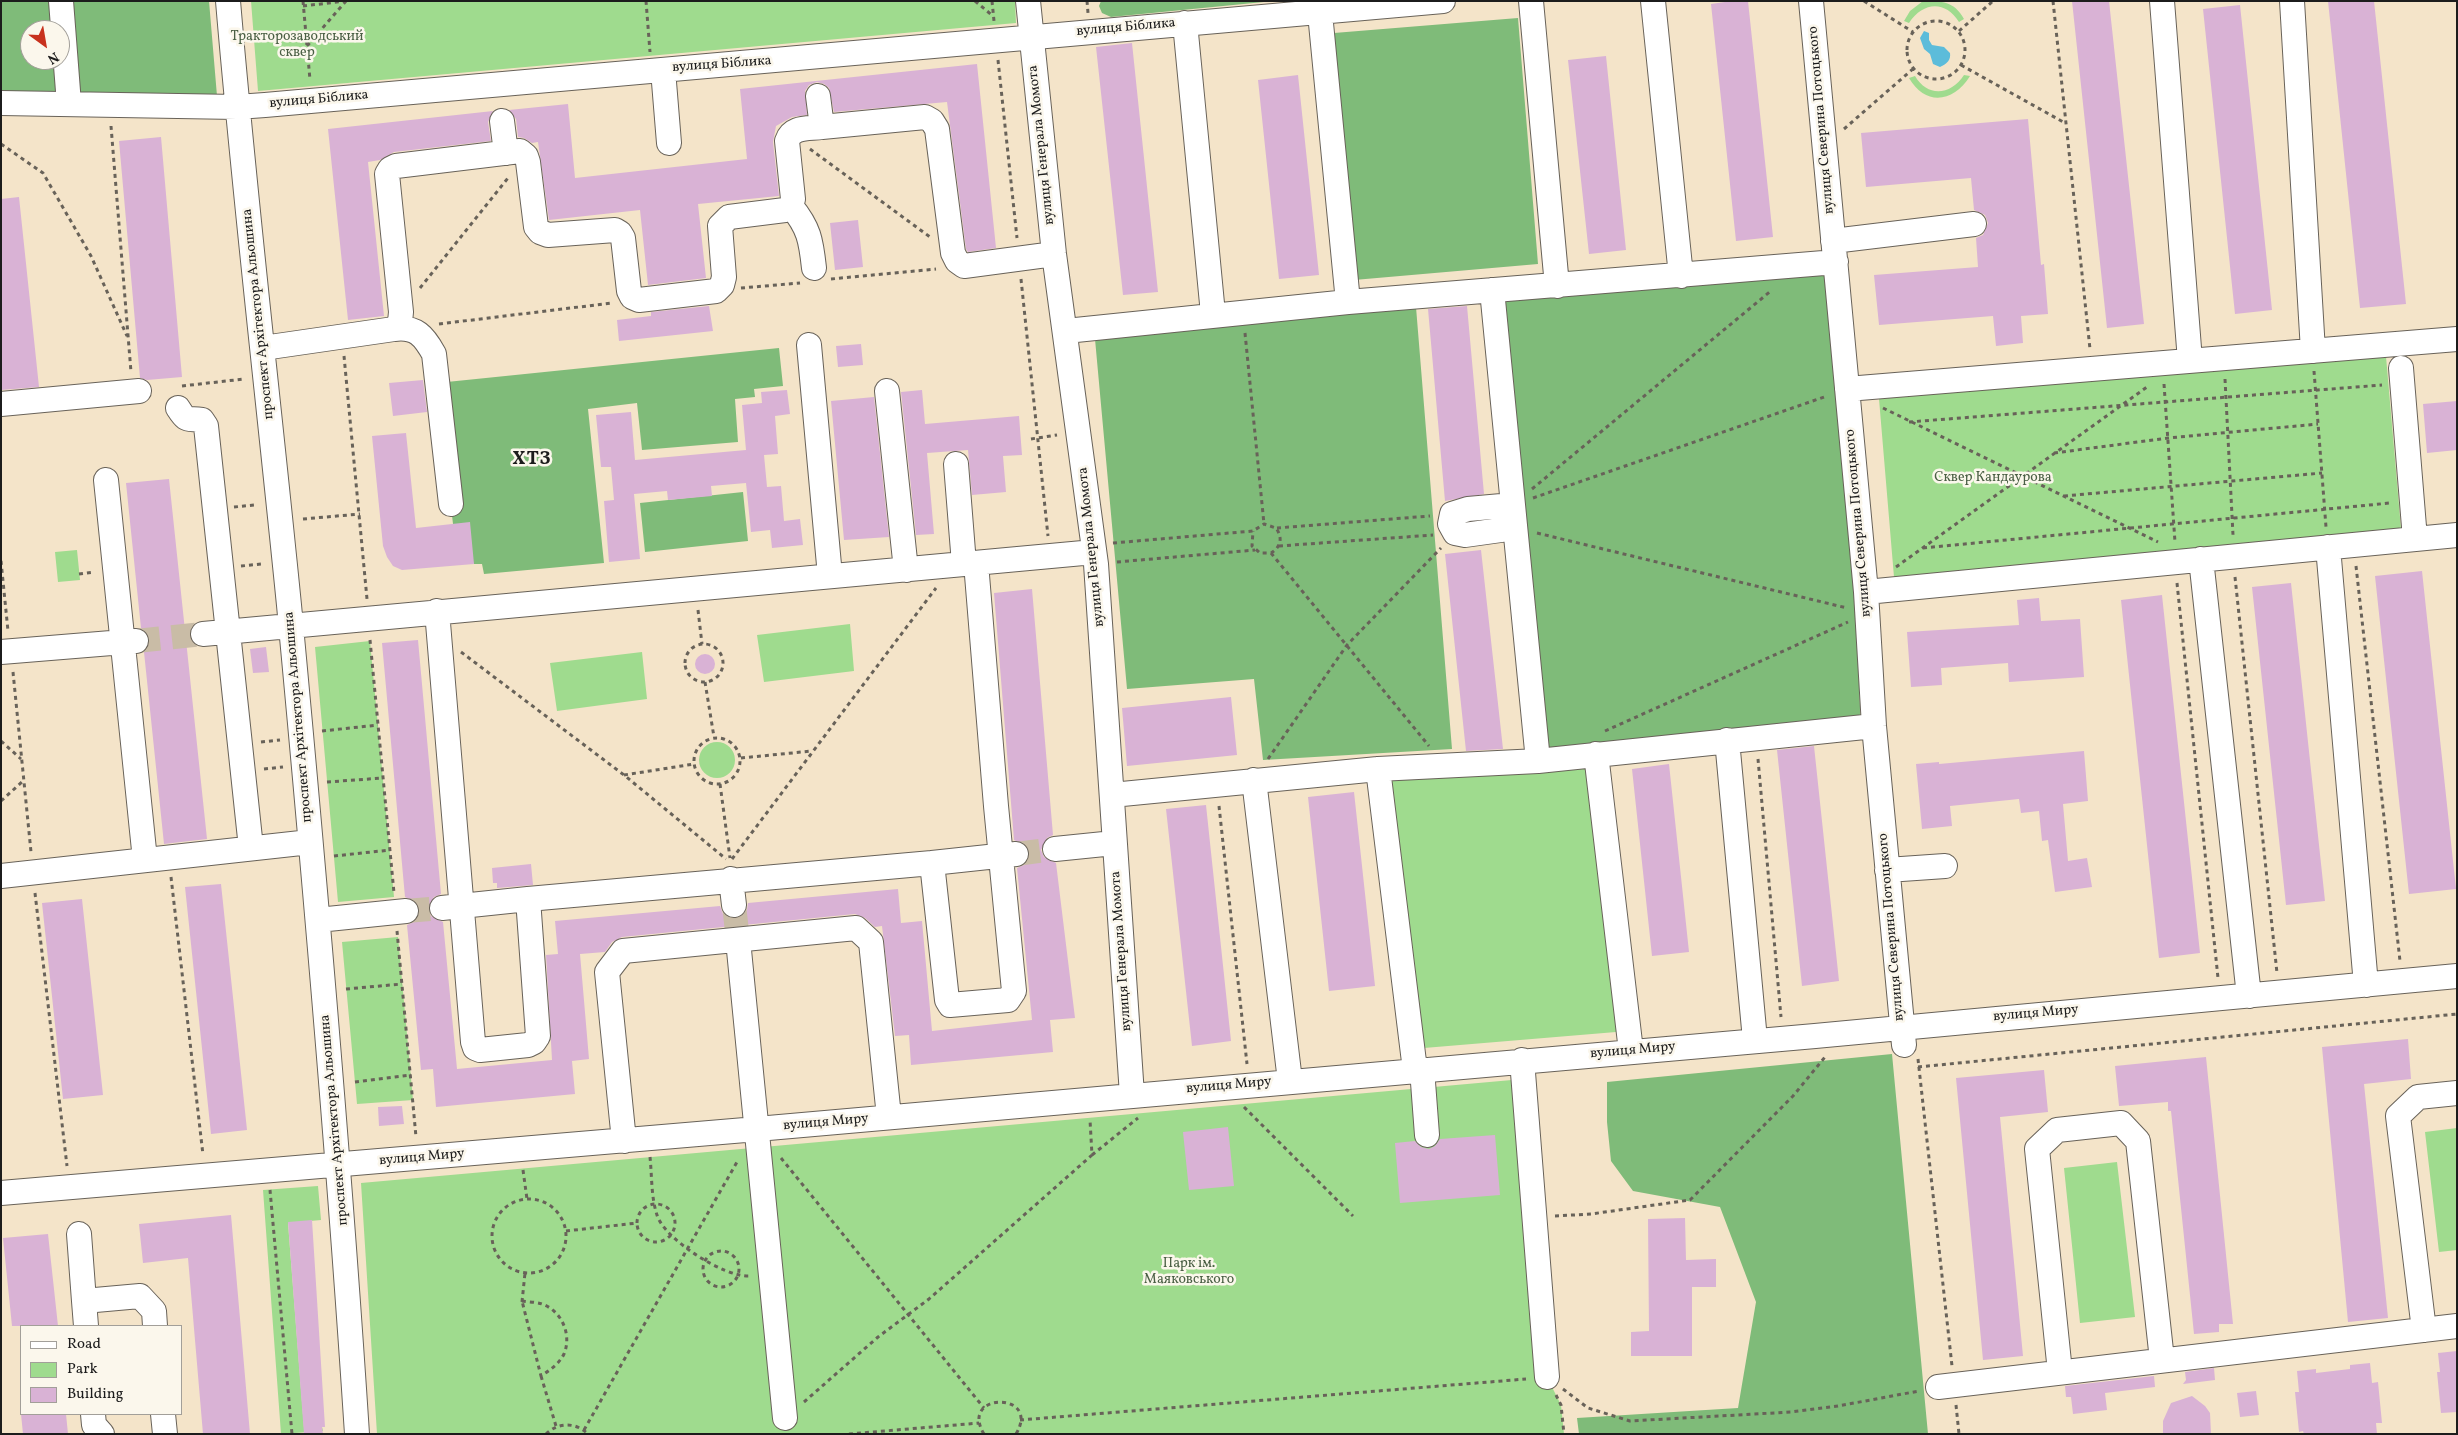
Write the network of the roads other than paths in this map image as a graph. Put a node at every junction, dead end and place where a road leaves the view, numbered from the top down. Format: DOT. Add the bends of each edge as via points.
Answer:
graph roads {
  1 [pos="61,1"];
  2 [pos="228,1"];
  3 [pos="1028,1"];
  4 [pos="1442,1"];
  5 [pos="1531,1"];
  6 [pos="1653,1"];
  7 [pos="1811,1"];
  8 [pos="2162,1"];
  9 [pos="2292,1"];
  10 [pos="1320,13"];
  11 [pos="1185,23"];
  12 [pos="1030,38"];
  13 [pos="657,70"];
  14 [pos="816,78"];
  15 [pos="498,83"];
  16 [pos="1,103"];
  17 [pos="69,104"];
  18 [pos="237,106"];
  19 [pos="822,127"];
  20 [pos="669,143"];
  21 [pos="516,154"];
  22 [pos="791,206"];
  23 [pos="1974,224"];
  24 [pos="1835,252"];
  25 [pos="1054,254"];
  26 [pos="1681,276"];
  27 [pos="815,277"];
  28 [pos="1557,286"];
  29 [pos="1492,290"];
  30 [pos="1348,302"];
  31 [pos="1213,314"];
  32 [pos="399,323"];
  33 [pos="1066,330"];
  34 [pos="2457,340"];
  35 [pos="809,345"];
  36 [pos="263,348"];
  37 [pos="2313,351"];
  38 [pos="2190,361"];
  39 [pos="2402,376"];
  40 [pos="1847,389"];
  41 [pos="887,391"];
  42 [pos="136,392"];
  43 [pos="179,397"];
  44 [pos="1,404"];
  45 [pos="956,464"];
  46 [pos="106,480"];
  47 [pos="451,504"];
  48 [pos="1514,516"];
  49 [pos="1454,524"];
  50 [pos="2457,535"];
  51 [pos="2415,539"];
  52 [pos="2328,548"];
  53 [pos="1095,553"];
  54 [pos="2201,559"];
  55 [pos="965,564"];
  56 [pos="906,570"];
  57 [pos="830,576"];
  58 [pos="1866,603"];
  59 [pos="438,623"];
  60 [pos="290,624"];
  61 [pos="229,631"];
  62 [pos="202,634"];
  63 [pos="129,641"];
  64 [pos="6,652"];
  65 [pos="1874,726"];
  66 [pos="1727,740"];
  67 [pos="1599,743"];
  68 [pos="1538,761"];
  69 [pos="1378,769"];
  70 [pos="1254,780"];
  71 [pos="1112,795"];
  72 [pos="310,842"];
  73 [pos="1114,842"];
  74 [pos="252,848"];
  75 [pos="1055,849"];
  76 [pos="1008,855"];
  77 [pos="145,860"];
  78 [pos="932,864"];
  79 [pos="1945,866"];
  80 [pos="1887,870"];
  81 [pos="731,871"];
  82 [pos="1,876"];
  83 [pos="528,899"];
  84 [pos="734,904"];
  85 [pos="452,907"];
  86 [pos="406,911"];
  87 [pos="318,920"];
  88 [pos="738,940"];
  89 [pos="2457,976"];
  90 [pos="2366,985"];
  91 [pos="2249,996"];
  92 [pos="1755,1040"];
  93 [pos="1907,1041"];
  94 [pos="1631,1051"];
  95 [pos="1522,1060"];
  96 [pos="1418,1070"];
  97 [pos="1290,1081"];
  98 [pos="2457,1092"];
  99 [pos="1138,1104"];
  100 [pos="889,1117"];
  101 [pos="757,1129"];
  102 [pos="1427,1135"];
  103 [pos="624,1141"];
  104 [pos="339,1165"];
  105 [pos="1,1193"];
  106 [pos="79,1234"];
  107 [pos="84,1301"];
  108 [pos="86,1325"];
  109 [pos="155,1325"];
  110 [pos="2457,1326"];
  111 [pos="2424,1330"];
  112 [pos="2162,1360"];
  113 [pos="2060,1372"];
  114 [pos="1546,1377"];
  115 [pos="1946,1386"];
  116 [pos="94,1415"];
  117 [pos="163,1415"];
  118 [pos="785,1418"];
  119 [pos="102,1434"];
  120 [pos="165,1434"];
  121 [pos="357,1434"];
  1 -- 17 [label="street"];
  2 -- 18 [label="street, проспект Архітектора Альошина"];
  3 -- 12 [label="street, вулиця Генерала Момота"];
  4 -- 10 [label="street, вулиця Біблика"];
  5 -- 28 [label="street"];
  6 -- 26 [label="street"];
  7 -- 24 [label="street, вулиця Северина Потоцького"];
  8 -- 38 [label="street"];
  9 -- 37 [label="street"];
  10 -- 11 [label="street, вулиця Біблика"];
  10 -- 30 [label="street"];
  11 -- 12 [label="street, вулиця Біблика"];
  11 -- 31 [label="street"];
  12 -- 14 [label="street, вулиця Біблика"];
  12 -- 25 [label="street, вулиця Генерала Момота"];
  13 -- 14 [label="street, вулиця Біблика"];
  13 -- 15 [label="street, вулиця Біблика"];
  13 -- 20 [label="street"];
  14 -- 19 [label="street"];
  15 -- 18 [label="street, вулиця Біблика"];
  15 -- 21 [label="street" via="501,116"];
  16 -- 17 [label="street, вулиця Біблика"];
  17 -- 18 [label="street, вулиця Біблика"];
  18 -- 36 [label="street, проспект Архітектора Альошина"];
  19 -- 22 [label="street" via="795,130 789,134"];
  19 -- 25 [label="street" via="925,117 937,129 959,260"];
  21 -- 22 [label="street" via="539,235 615,230 620,233 629,291 638,300 716,291 724,277 720,226 723,220 785,210"];
  21 -- 32 [label="street" via="396,166 386,174"];
  22 -- 27 [label="street" via="810,235"];
  23 -- 24 [label="street"];
  24 -- 26 [label="street" via="1800,265"];
  24 -- 40 [label="street, вулиця Северина Потоцького"];
  25 -- 33 [label="street, вулиця Генерала Момота"];
  26 -- 28 [label="street"];
  28 -- 29 [label="street"];
  29 -- 30 [label="street"];
  29 -- 48 [label="street"];
  30 -- 31 [label="street"];
  31 -- 33 [label="street"];
  32 -- 36 [label="street"];
  32 -- 47 [label="street" via="421,334 434,354"];
  33 -- 53 [label="street, вулиця Генерала Момота"];
  34 -- 37 [label="street"];
  35 -- 57 [label="street"];
  36 -- 60 [label="street, проспект Архітектора Альошина"];
  37 -- 38 [label="street"];
  38 -- 40 [label="street" via="2164,369 2092,369"];
  39 -- 51 [label="street"];
  40 -- 58 [label="street, вулиця Северина Потоцького"];
  41 -- 56 [label="street"];
  42 -- 44 [label="street"];
  43 -- 61 [label="street" via="184,418 202,420 206,426"];
  45 -- 55 [label="street"];
  46 -- 63 [label="street"];
  48 -- 49 [label="street" via="1465,535"];
  48 -- 68 [label="street"];
  50 -- 51 [label="street"];
  51 -- 52 [label="street"];
  52 -- 54 [label="street"];
  52 -- 90 [label="street"];
  53 -- 55 [label="street"];
  53 -- 71 [label="street, вулиця Генерала Момота"];
  54 -- 58 [label="street" via="2175,556"];
  54 -- 91 [label="street"];
  55 -- 56 [label="street"];
  55 -- 76 [label="street"];
  56 -- 57 [label="street"];
  57 -- 59 [label="street"];
  58 -- 65 [label="street, вулиця Северина Потоцького"];
  59 -- 60 [label="street"];
  59 -- 85 [label="street"];
  60 -- 61 [label="street"];
  60 -- 72 [label="street, проспект Архітектора Альошина"];
  61 -- 62 [label="street"];
  61 -- 74 [label="street"];
  63 -- 64 [label="street"];
  63 -- 77 [label="street"];
  65 -- 66 [label="street"];
  65 -- 80 [label="street, вулиця Северина Потоцького"];
  66 -- 67 [label="street"];
  66 -- 92 [label="street"];
  67 -- 68 [label="street"];
  67 -- 94 [label="street"];
  68 -- 69 [label="street"];
  69 -- 70 [label="street"];
  69 -- 96 [label="street"];
  70 -- 71 [label="street"];
  70 -- 97 [label="street"];
  71 -- 73 [label="street, вулиця Генерала Момота"];
  72 -- 74 [label="street"];
  72 -- 87 [label="street, проспект Архітектора Альошина"];
  73 -- 75 [label="street"];
  73 -- 99 [label="street, вулиця Генерала Момота"];
  74 -- 77 [label="street"];
  76 -- 78 [label="street"];
  76 -- 78 [label="street" via="1014,991 1008,1000 954,1006 947,1000"];
  77 -- 82 [label="street"];
  78 -- 81 [label="street"];
  79 -- 80 [label="street"];
  80 -- 93 [label="street, вулиця Северина Потоцького"];
  81 -- 83 [label="street"];
  81 -- 84 [label="street"];
  83 -- 85 [label="street"];
  83 -- 85 [label="street" via="538,1036 534,1042 519,1046 475,1048"];
  86 -- 87 [label="street"];
  87 -- 104 [label="street, проспект Архітектора Альошина"];
  88 -- 100 [label="street" via="856,928 871,942"];
  88 -- 101 [label="street"];
  88 -- 103 [label="street" via="623,951 607,972"];
  89 -- 90 [label="street, вулиця Миру"];
  90 -- 91 [label="street, вулиця Миру"];
  91 -- 93 [label="street, вулиця Миру"];
  92 -- 93 [label="street, вулиця Миру" via="1839,1032"];
  92 -- 94 [label="street, вулиця Миру"];
  94 -- 95 [label="street, вулиця Миру"];
  95 -- 96 [label="street, вулиця Миру"];
  95 -- 114 [label="street"];
  96 -- 97 [label="street, вулиця Миру"];
  96 -- 102 [label="street"];
  97 -- 99 [label="street, вулиця Миру"];
  98 -- 111 [label="street" via="2418,1097 2398,1116"];
  99 -- 100 [label="street, вулиця Миру"];
  100 -- 101 [label="street, вулиця Миру"];
  101 -- 103 [label="street, вулиця Миру"];
  101 -- 118 [label="street"];
  103 -- 104 [label="street, вулиця Миру"];
  104 -- 105 [label="street, вулиця Миру"];
  104 -- 121 [label="street, проспект Архітектора Альошина"];
  106 -- 107 [label="street"];
  107 -- 108 [label="street"];
  107 -- 109 [label="street" via="140,1296 154,1311"];
  110 -- 111 [label="street"];
  111 -- 112 [label="street"];
  112 -- 113 [label="street"];
  112 -- 113 [label="street" via="2138,1141 2121,1123 2057,1130 2037,1149"];
  113 -- 115 [label="street"];
  116 -- 119 [label="street" via="94,1425"];
  117 -- 120 [label="street"];
}
